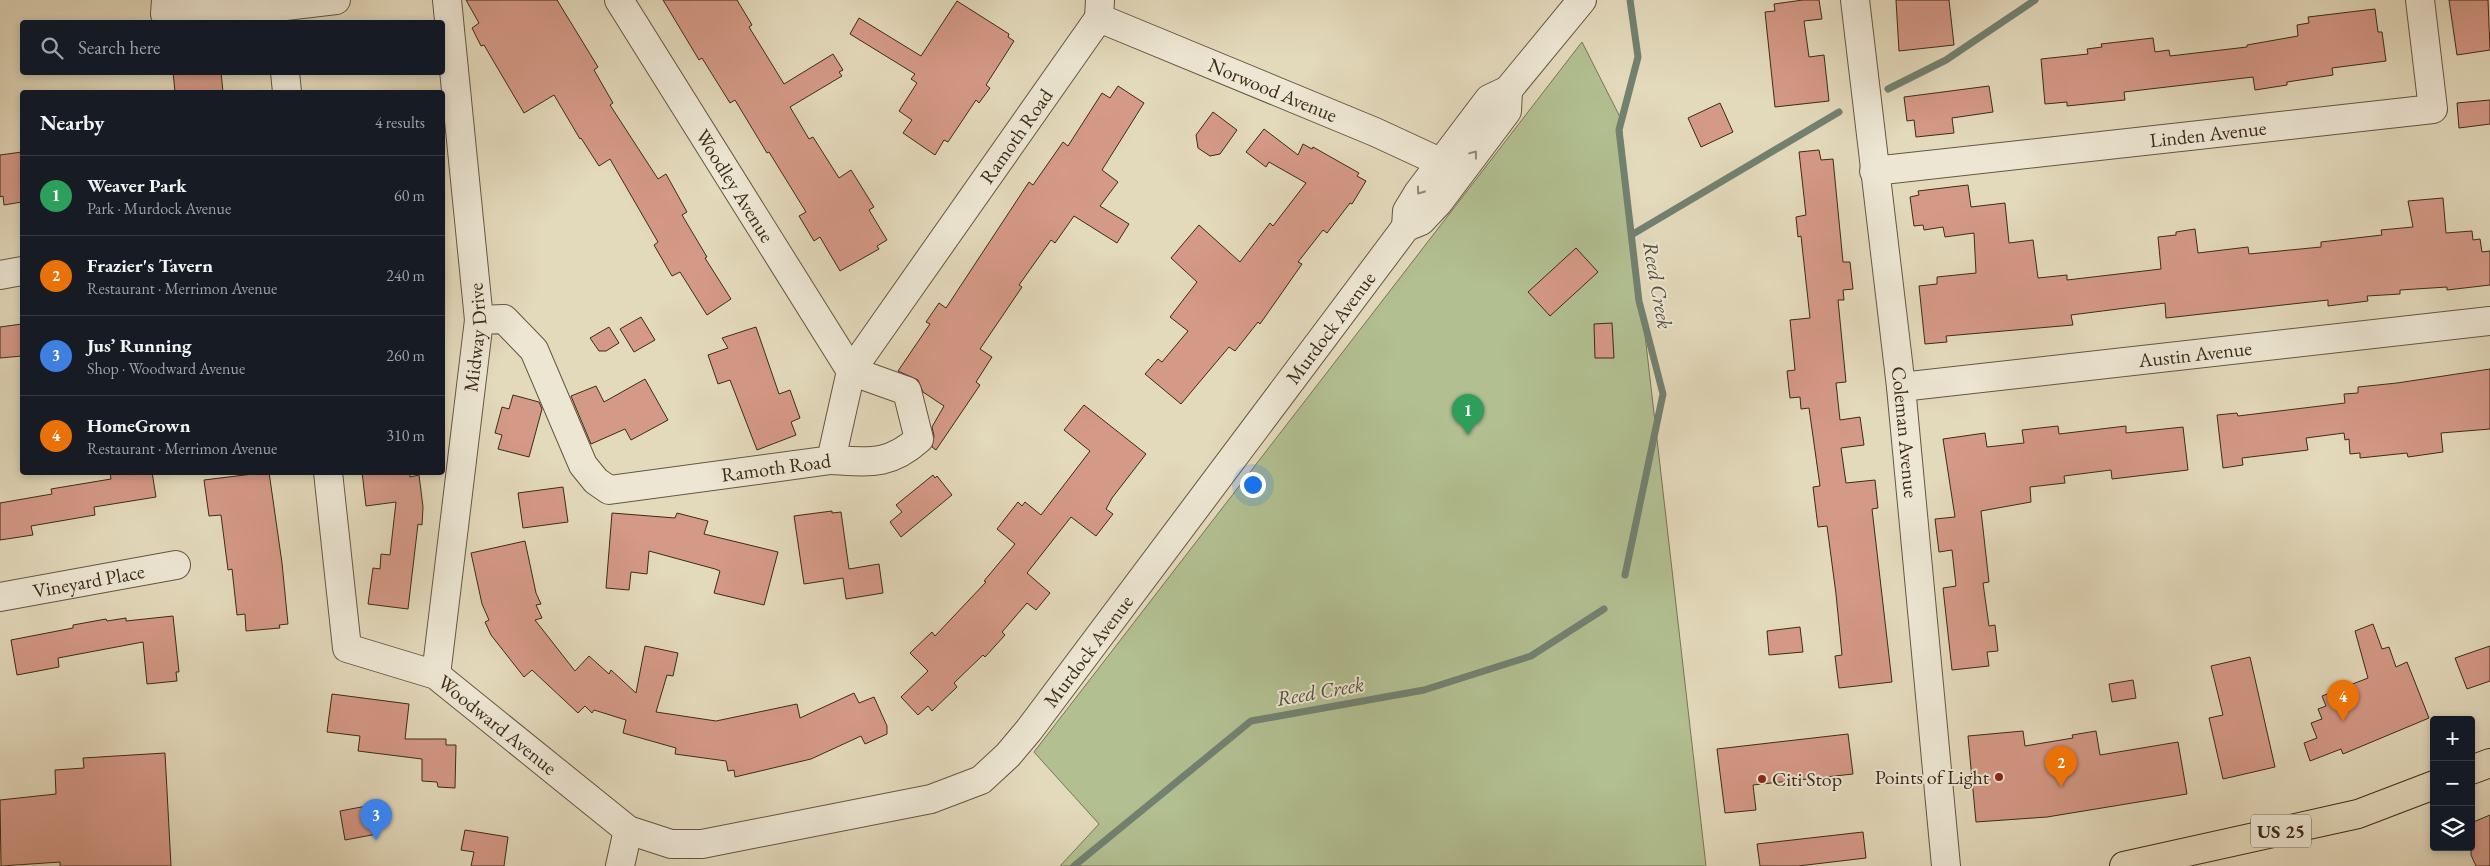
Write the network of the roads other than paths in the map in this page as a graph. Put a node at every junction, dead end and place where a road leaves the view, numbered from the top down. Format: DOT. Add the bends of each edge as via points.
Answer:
graph roads {
  1 [pos="166,0"];
  2 [pos="336,0"];
  3 [pos="447,0"];
  4 [pos="619,0"];
  5 [pos="1582,0"];
  6 [pos="1855,0"];
  7 [pos="2420,0"];
  8 [pos="1100,9"];
  9 [pos="278,15"];
  10 [pos="285,75"];
  11 [pos="287,90"];
  12 [pos="1450,170"];
  13 [pos="1874,171"];
  14 [pos="20,271"];
  15 [pos="0,275"];
  16 [pos="479,320"];
  17 [pos="2490,321"];
  18 [pos="851,371"];
  19 [pos="1901,386"];
  20 [pos="832,460"];
  21 [pos="328,475"];
  22 [pos="176,565"];
  23 [pos="0,597"];
  24 [pos="436,675"];
  25 [pos="2490,763"];
  26 [pos="2475,769"];
  27 [pos="2430,787"];
  28 [pos="628,830"];
  29 [pos="620,866"];
  30 [pos="1946,866"];
  31 [pos="2124,866"];
  1 -- 9 [label="street" via="165,14"];
  2 -- 9 [label="street"];
  3 -- 16 [label="street, Midway Drive"];
  4 -- 18 [label="street, Woodley Avenue"];
  5 -- 12 [label="street, Murdock Avenue" via="1508,90 1507,111"];
  6 -- 13 [label="street, Coleman Avenue"];
  7 -- 13 [label="street, Linden Avenue" via="2433,109"];
  8 -- 12 [label="street, Norwood Avenue" via="1375,132"];
  8 -- 18 [label="street, Ramoth Road"];
  10 -- 11 [label="street"];
  12 -- 28 [label="street, Murdock Avenue" via="1421,221 1406,227 1029,730 981,780 931,799 702,844 671,844"];
  13 -- 19 [label="street, Coleman Avenue"];
  14 -- 15 [label="street"];
  16 -- 20 [label="street, Ramoth Road" via="504,319 534,350 583,464 596,481 609,490"];
  16 -- 24 [label="street, Midway Drive"];
  17 -- 19 [label="street, Austin Avenue"];
  18 -- 20 [label="street, Ramoth Road"];
  18 -- 20 [label="street" via="907,391 919,439 903,453 873,462"];
  19 -- 30 [label="street, Coleman Avenue"];
  21 -- 24 [label="street, Woodward Avenue" via="347,648"];
  22 -- 23 [label="street, Vineyard Place"];
  24 -- 28 [label="street, Woodward Avenue"];
  25 -- 26 [label="main road"];
  27 -- 31 [label="main road, US 25" via="2358,814"];
  28 -- 29 [label="street"];
}
